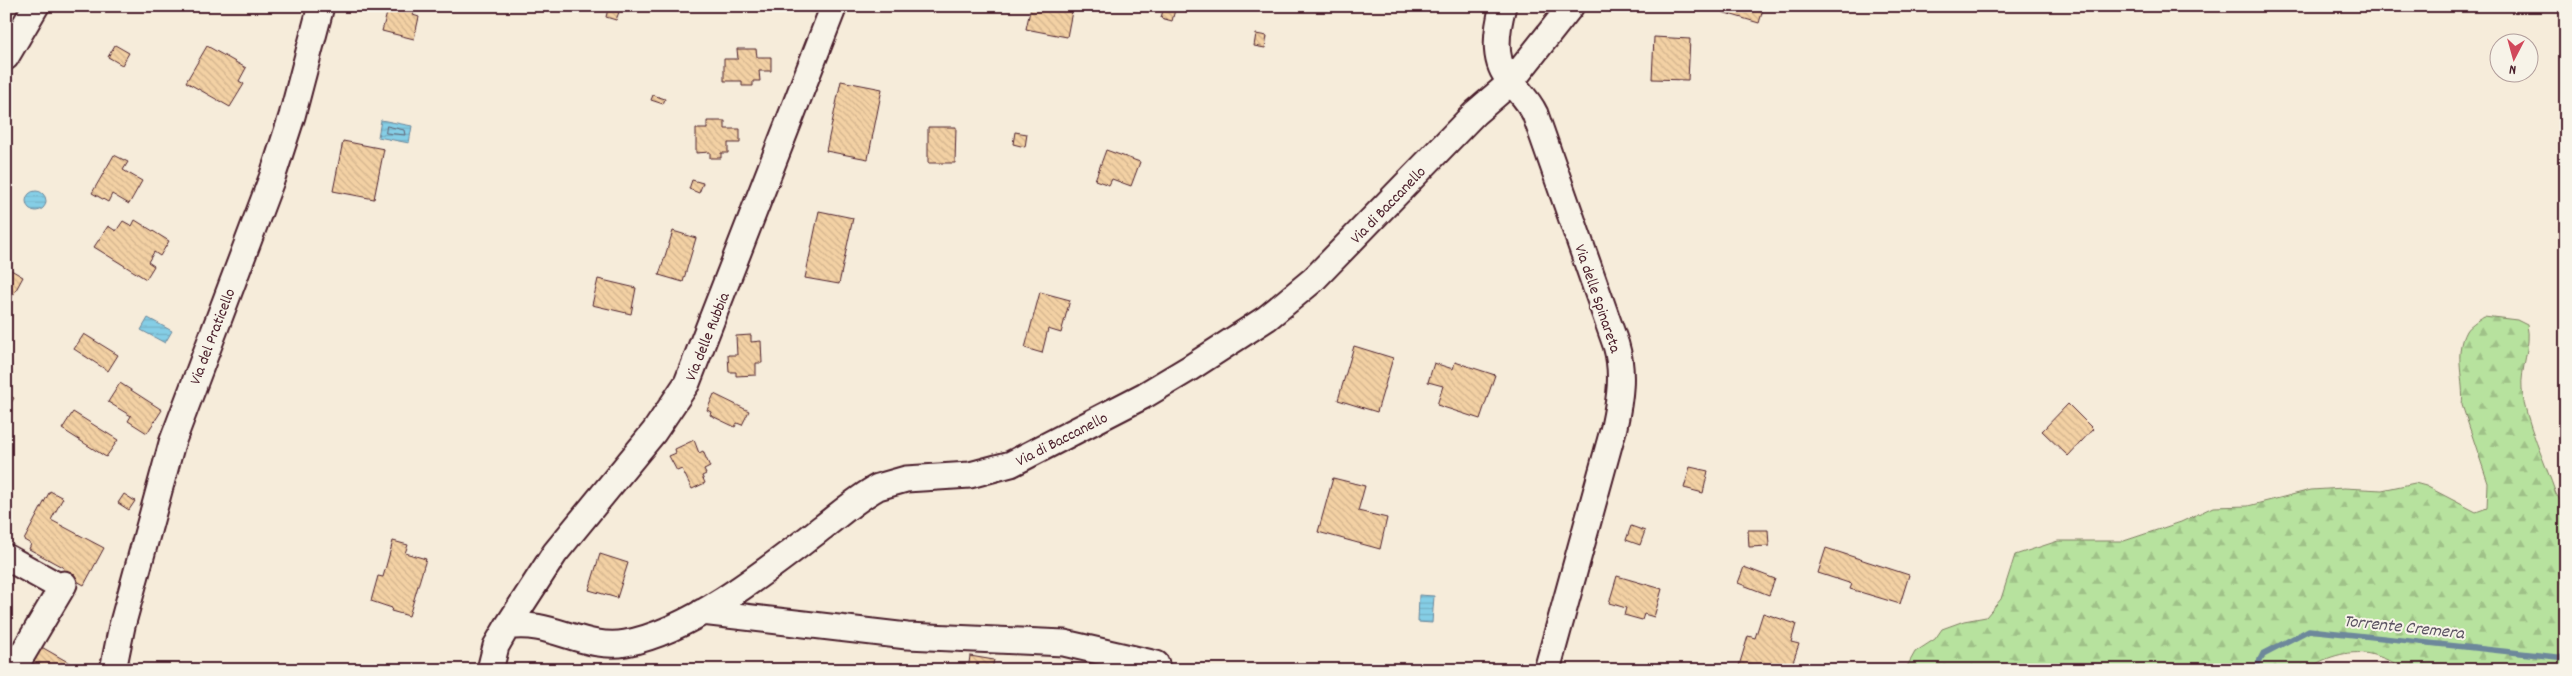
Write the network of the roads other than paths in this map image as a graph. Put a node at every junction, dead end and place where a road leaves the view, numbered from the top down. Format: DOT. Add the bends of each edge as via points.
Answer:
graph roads {
  1 [pos="36,6"];
  2 [pos="321,6"];
  3 [pos="834,6"];
  4 [pos="1503,6"];
  5 [pos="1571,6"];
  6 [pos="6,58"];
  7 [pos="1511,82"];
  8 [pos="6,557"];
  9 [pos="702,612"];
  10 [pos="508,627"];
  11 [pos="1156,664"];
  12 [pos="13,670"];
  13 [pos="113,670"];
  14 [pos="490,670"];
  15 [pos="1547,670"];
  1 -- 6 [label="street"];
  2 -- 13 [label="street, Via del Praticello" via="272,178 172,443"];
  3 -- 10 [label="street, Via delle Rubbia" via="687,383 654,432 560,546"];
  4 -- 7 [label="street" via="1497,47 1501,68"];
  5 -- 7 [label="street, Via di Baccanello"];
  7 -- 9 [label="street, Via di Baccanello" via="1475,113 1302,290 1220,349 1130,403 1011,464 978,474 906,479 878,487"];
  7 -- 15 [label="street, Via delle Spinareta" via="1526,97 1535,114 1621,364 1621,388 1614,427"];
  8 -- 12 [label="street" via="58,583"];
  9 -- 10 [label="street, Via di Baccanello" via="668,630 619,644 597,643 535,626"];
  9 -- 11 [label="street" via="907,636 1064,643"];
  10 -- 14 [label="street" via="496,646"];
}
